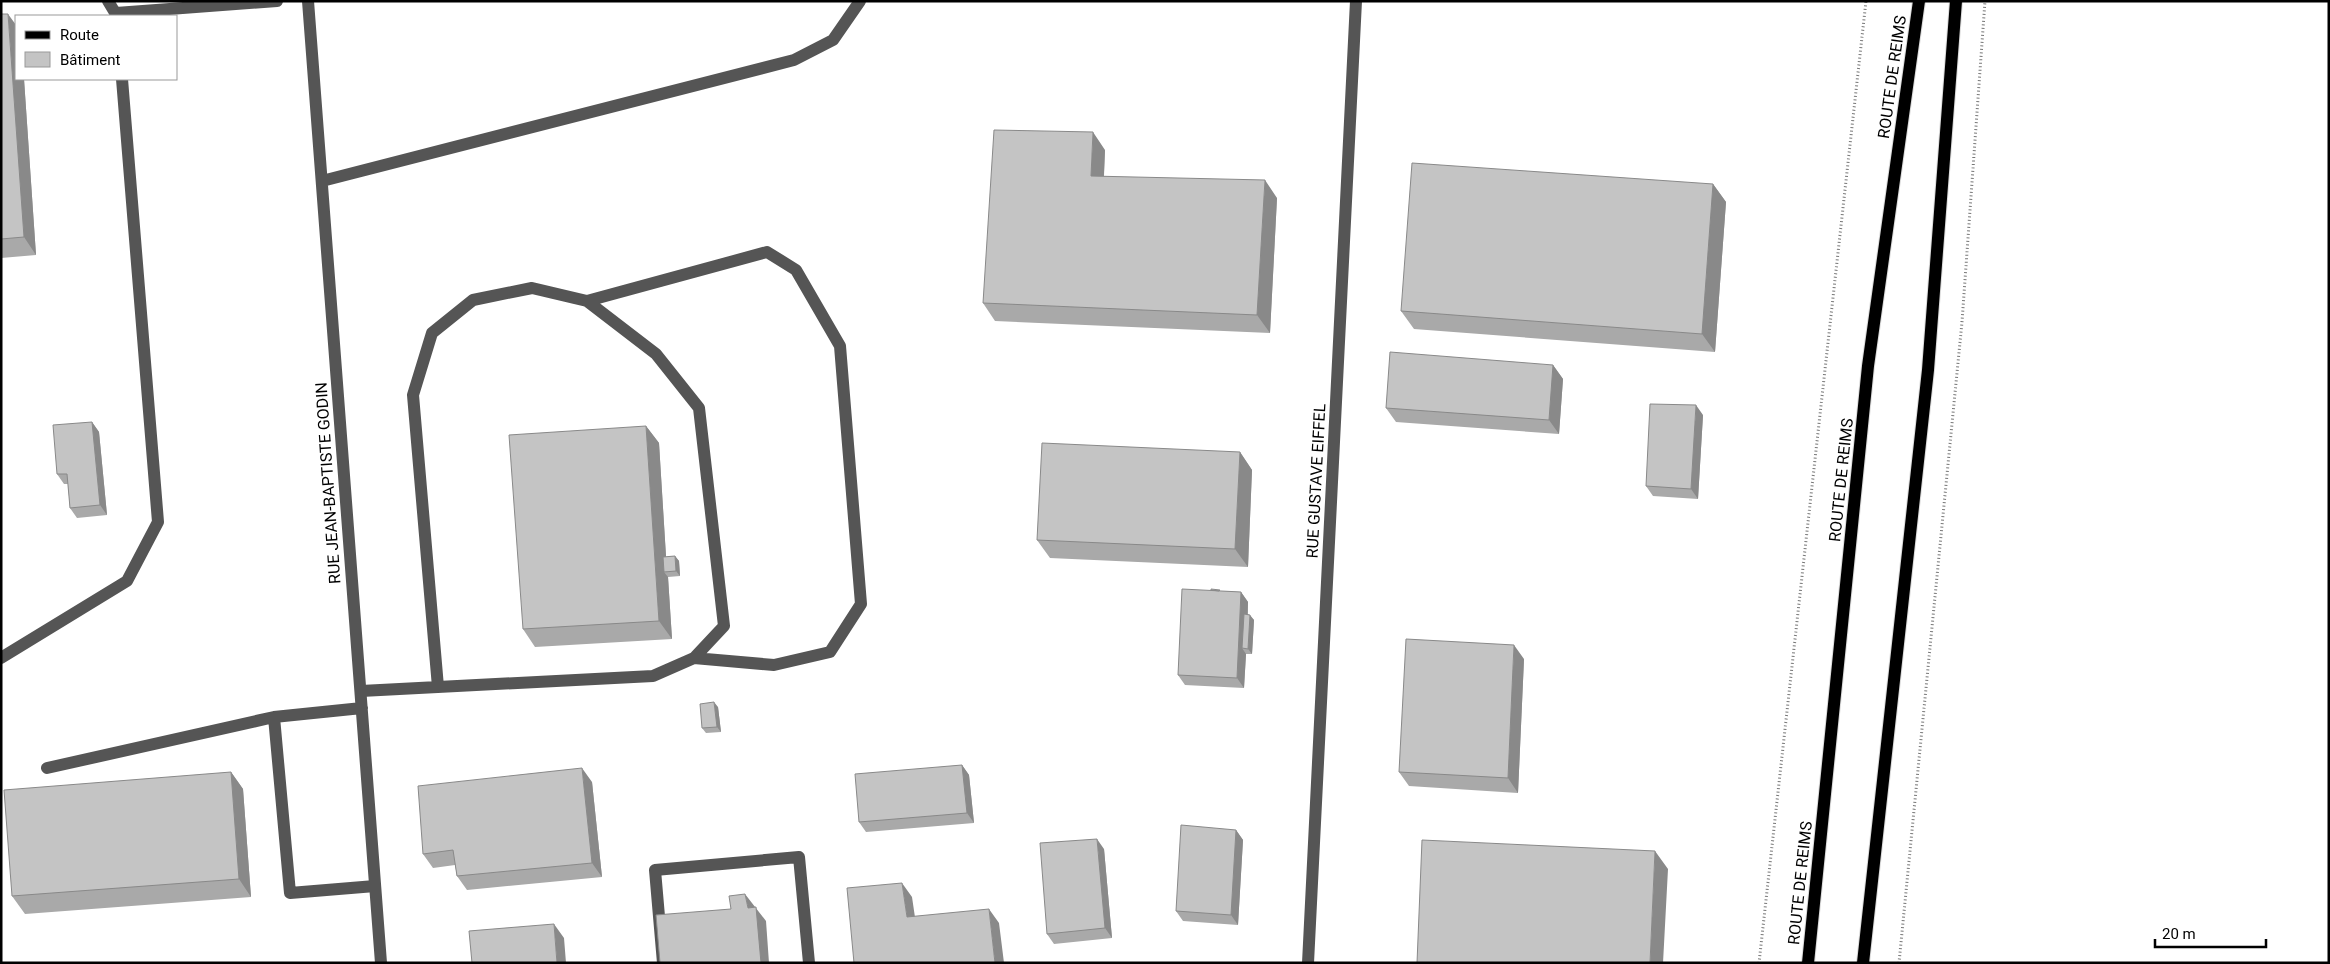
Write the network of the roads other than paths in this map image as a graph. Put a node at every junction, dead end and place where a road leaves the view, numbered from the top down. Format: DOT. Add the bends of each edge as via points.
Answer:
graph roads {
  1 [pos="108,1"];
  2 [pos="277,1"];
  3 [pos="308,1"];
  4 [pos="860,1"];
  5 [pos="1356,1"];
  6 [pos="1919,1"];
  7 [pos="1956,1"];
  8 [pos="117,14"];
  9 [pos="122,80"];
  10 [pos="322,180"];
  11 [pos="587,301"];
  12 [pos="1,658"];
  13 [pos="694,658"];
  14 [pos="438,687"];
  15 [pos="361,691"];
  16 [pos="362,708"];
  17 [pos="274,717"];
  18 [pos="47,768"];
  19 [pos="375,886"];
  20 [pos="381,963"];
  21 [pos="663,963"];
  22 [pos="809,963"];
  23 [pos="1308,963"];
  24 [pos="1808,963"];
  25 [pos="1863,963"];
  1 -- 8 [label="street"];
  2 -- 8 [label="street"];
  3 -- 10 [label="street, RUE JEAN-BAPTISTE GODIN"];
  4 -- 10 [label="street" via="832,40 794,60"];
  5 -- 23 [label="street, RUE GUSTAVE EIFFEL"];
  6 -- 24 [label="main road, ROUTE DE REIMS" via="1868,366"];
  7 -- 25 [label="main road" via="1928,370"];
  9 -- 12 [label="street" via="158,522 127,581"];
  10 -- 15 [label="street, RUE JEAN-BAPTISTE GODIN"];
  11 -- 13 [label="street" via="656,354 699,408 724,626"];
  11 -- 13 [label="street" via="766,252 796,270 840,346 861,604 830,652 774,665"];
  11 -- 14 [label="street" via="532,288 473,300 432,333 413,396"];
  13 -- 14 [label="street" via="653,676"];
  14 -- 15 [label="street"];
  15 -- 16 [label="street, RUE JEAN-BAPTISTE GODIN"];
  16 -- 17 [label="street"];
  16 -- 19 [label="street, RUE JEAN-BAPTISTE GODIN"];
  17 -- 18 [label="street"];
  17 -- 19 [label="street" via="290,893"];
  19 -- 20 [label="street, RUE JEAN-BAPTISTE GODIN"];
  21 -- 22 [label="street" via="655,870 799,857"];
}
